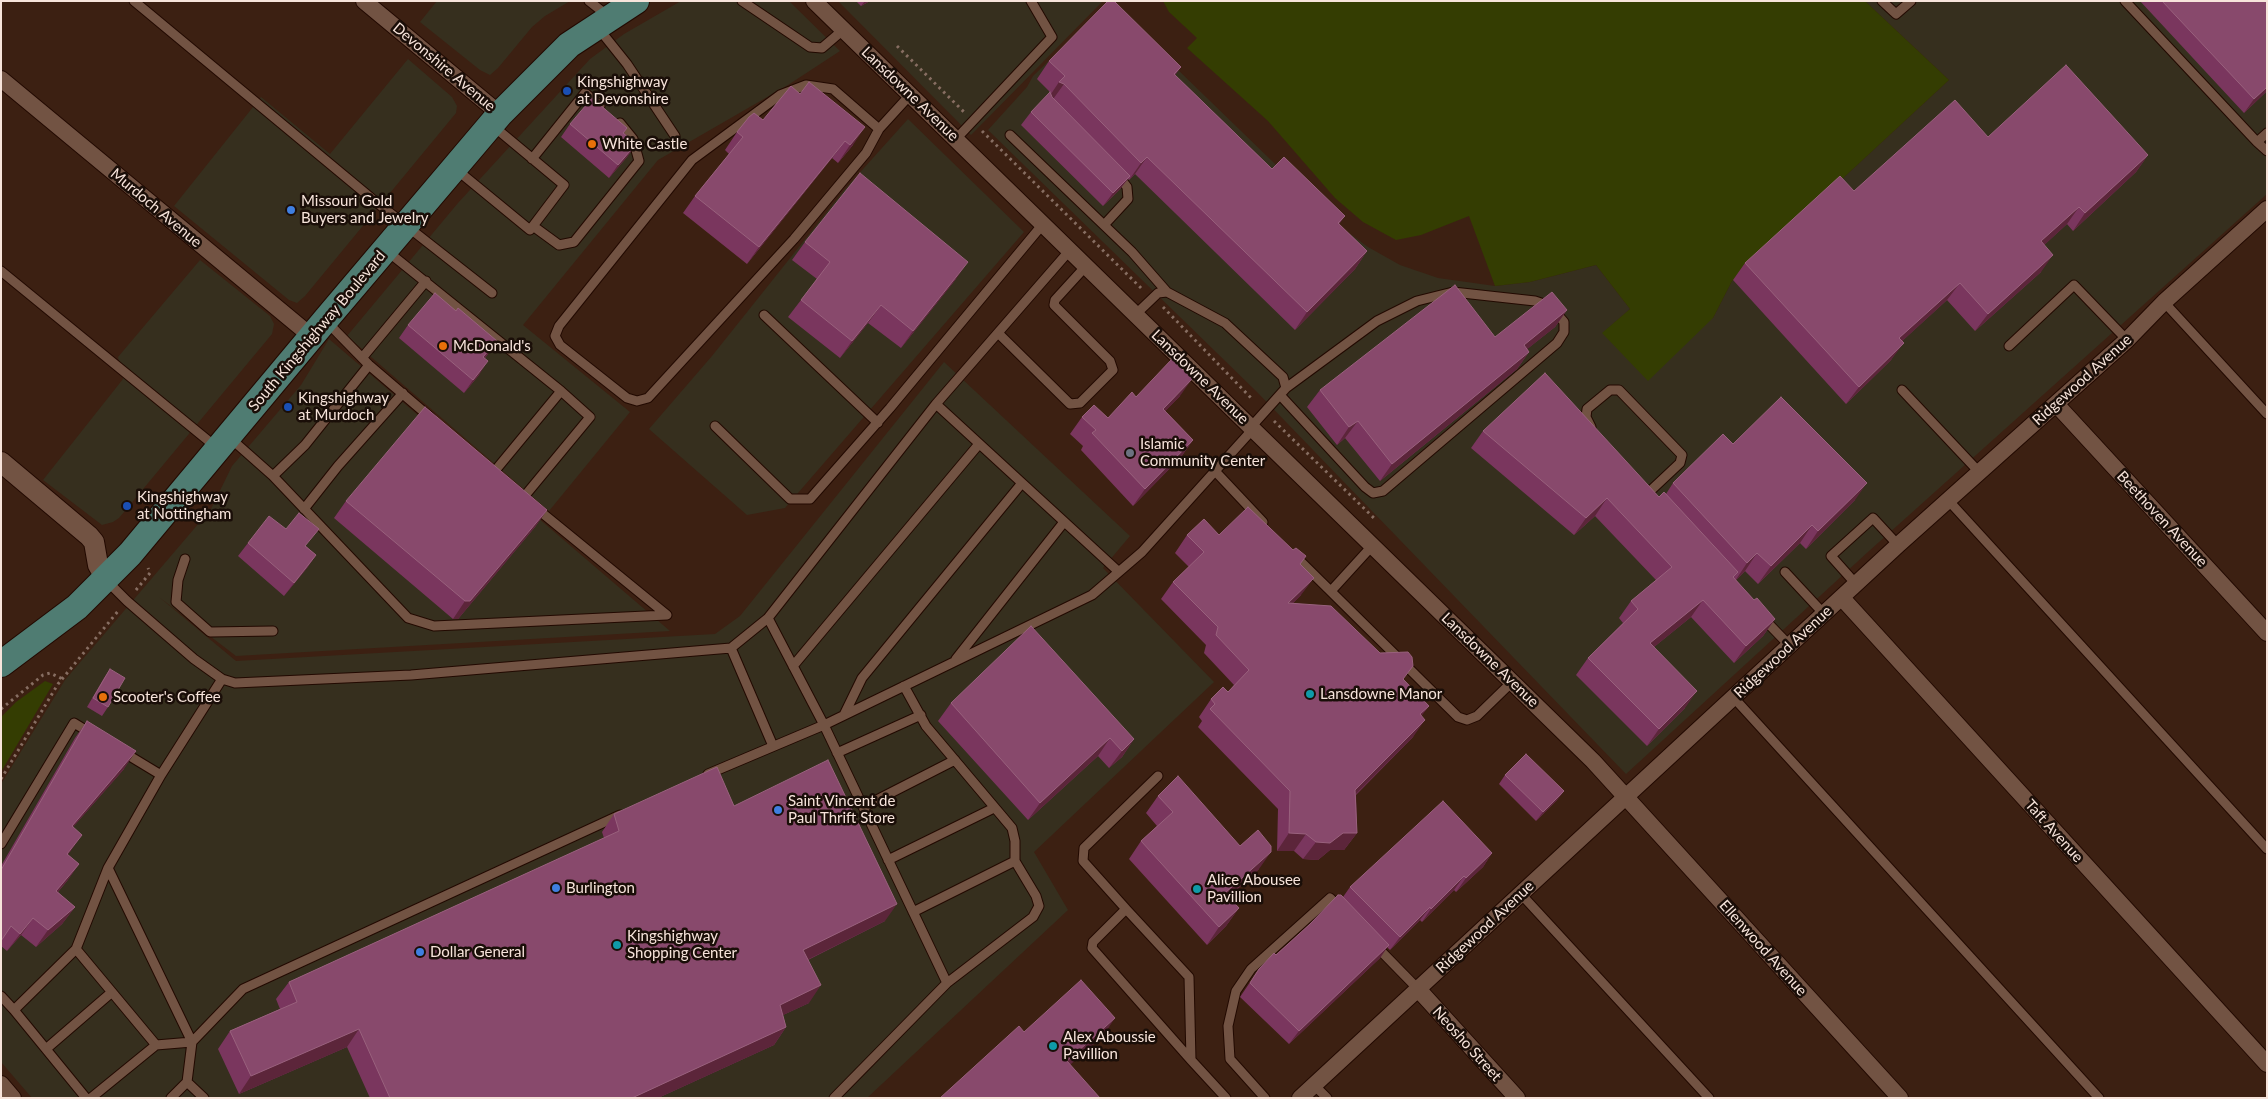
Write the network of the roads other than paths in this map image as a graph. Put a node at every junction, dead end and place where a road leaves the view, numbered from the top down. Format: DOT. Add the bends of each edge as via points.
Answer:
graph roads {
  1 [pos="134,1"];
  2 [pos="364,1"];
  3 [pos="590,1"];
  4 [pos="636,1"];
  5 [pos="742,1"];
  6 [pos="814,1"];
  7 [pos="1031,1"];
  8 [pos="1882,1"];
  9 [pos="1911,1"];
  10 [pos="2125,1"];
  11 [pos="604,22"];
  12 [pos="843,30"];
  13 [pos="1,79"];
  14 [pos="910,95"];
  15 [pos="496,120"];
  16 [pos="879,129"];
  17 [pos="2267,133"];
  18 [pos="1010,135"];
  19 [pos="675,136"];
  20 [pos="956,139"];
  21 [pos="2257,142"];
  22 [pos="2267,151"];
  23 [pos="532,159"];
  24 [pos="455,168"];
  25 [pos="1110,168"];
  26 [pos="2267,209"];
  27 [pos="1043,224"];
  28 [pos="1104,225"];
  29 [pos="406,226"];
  30 [pos="533,226"];
  31 [pos="385,249"];
  32 [pos="1070,250"];
  33 [pos="1086,266"];
  34 [pos="1,271"];
  35 [pos="426,282"];
  36 [pos="1168,292"];
  37 [pos="492,293"];
  38 [pos="2164,302"];
  39 [pos="764,315"];
  40 [pos="1135,315"];
  41 [pos="318,328"];
  42 [pos="998,333"];
  43 [pos="2127,340"];
  44 [pos="2009,346"];
  45 [pos="362,358"];
  46 [pos="369,366"];
  47 [pos="1902,390"];
  48 [pos="561,391"];
  49 [pos="1283,392"];
  50 [pos="403,393"];
  51 [pos="936,404"];
  52 [pos="2056,404"];
  53 [pos="2267,414"];
  54 [pos="878,423"];
  55 [pos="438,424"];
  56 [pos="715,426"];
  57 [pos="1252,428"];
  58 [pos="1595,432"];
  59 [pos="224,443"];
  60 [pos="979,444"];
  61 [pos="1,462"];
  62 [pos="1215,471"];
  63 [pos="494,473"];
  64 [pos="1980,473"];
  65 [pos="273,476"];
  66 [pos="1022,483"];
  67 [pos="1648,494"];
  68 [pos="1948,500"];
  69 [pos="304,509"];
  70 [pos="1064,522"];
  71 [pos="1267,526"];
  72 [pos="1898,545"];
  73 [pos="1372,546"];
  74 [pos="1286,547"];
  75 [pos="185,559"];
  76 [pos="1119,572"];
  77 [pos="1785,572"];
  78 [pos="106,579"];
  79 [pos="1856,584"];
  80 [pos="1331,591"];
  81 [pos="1842,598"];
  82 [pos="1753,608"];
  83 [pos="1824,614"];
  84 [pos="768,618"];
  85 [pos="273,631"];
  86 [pos="2267,633"];
  87 [pos="1790,646"];
  88 [pos="731,648"];
  89 [pos="4,658"];
  90 [pos="954,662"];
  91 [pos="793,666"];
  92 [pos="222,679"];
  93 [pos="1512,682"];
  94 [pos="904,686"];
  95 [pos="1734,698"];
  96 [pos="844,715"];
  97 [pos="921,716"];
  98 [pos="824,725"];
  99 [pos="98,737"];
  100 [pos="113,746"];
  101 [pos="774,746"];
  102 [pos="837,753"];
  103 [pos="955,760"];
  104 [pos="161,774"];
  105 [pos="703,776"];
  106 [pos="1158,776"];
  107 [pos="1626,798"];
  108 [pos="862,807"];
  109 [pos="994,808"];
  110 [pos="627,811"];
  111 [pos="1,844"];
  112 [pos="2267,849"];
  113 [pos="888,860"];
  114 [pos="1015,861"];
  115 [pos="108,868"];
  116 [pos="1520,893"];
  117 [pos="1126,909"];
  118 [pos="913,912"];
  119 [pos="1350,918"];
  120 [pos="1369,939"];
  121 [pos="76,949"];
  122 [pos="947,984"];
  123 [pos="1418,989"];
  124 [pos="112,992"];
  125 [pos="1,996"];
  126 [pos="14,1010"];
  127 [pos="192,1042"];
  128 [pos="156,1045"];
  129 [pos="46,1049"];
  130 [pos="1190,1060"];
  131 [pos="2267,1064"];
  132 [pos="187,1082"];
  133 [pos="1,1084"];
  134 [pos="1314,1084"];
  135 [pos="13,1098"];
  136 [pos="86,1098"];
  137 [pos="91,1098"];
  138 [pos="171,1098"];
  139 [pos="204,1098"];
  140 [pos="834,1098"];
  141 [pos="1226,1098"];
  142 [pos="1265,1098"];
  143 [pos="1300,1098"];
  144 [pos="1327,1098"];
  145 [pos="1517,1098"];
  146 [pos="1709,1098"];
  147 [pos="1900,1098"];
  148 [pos="2099,1098"];
  1 -- 29 [label="lane"];
  2 -- 15 [label="street, Devonshire Avenue"];
  3 -- 11 [label="lane"];
  4 -- 11 [label="main road, South Kingshighway Boulevard"];
  5 -- 12 [label="lane" via="810,47 822,48"];
  6 -- 12 [label="street, Lansdowne Avenue"];
  7 -- 20 [label="lane" via="1052,37"];
  8 -- 9 [label="lane" via="1896,14"];
  10 -- 21 [label="lane"];
  11 -- 15 [label="main road, South Kingshighway Boulevard" via="569,45"];
  11 -- 19 [label="lane"];
  12 -- 14 [label="street, Lansdowne Avenue"];
  13 -- 41 [label="street, Murdoch Avenue"];
  14 -- 16 [label="lane"];
  14 -- 20 [label="street, Lansdowne Avenue"];
  15 -- 23 [label="lane"];
  15 -- 24 [label="main road, South Kingshighway Boulevard"];
  16 -- 16 [label="lane" via="866,153 794,239 648,398 637,401 627,398 560,345 555,336 558,326 692,160 780,95 806,85 833,89"];
  17 -- 21 [label="lane"];
  18 -- 28 [label="lane"];
  20 -- 27 [label="street, Lansdowne Avenue"];
  21 -- 22 [label="lane"];
  23 -- 30 [label="lane" via="564,185"];
  23 -- 30 [label="lane" via="585,93 633,139 639,161 574,242 560,245"];
  24 -- 29 [label="main road, South Kingshighway Boulevard"];
  24 -- 30 [label="lane" via="530,230"];
  25 -- 28 [label="lane" via="1127,187 1128,199"];
  26 -- 38 [label="street, Ridgewood Avenue"];
  27 -- 32 [label="street, Lansdowne Avenue"];
  27 -- 54 [label="lane"];
  28 -- 36 [label="lane"];
  29 -- 31 [label="main road, South Kingshighway Boulevard"];
  29 -- 37 [label="lane"];
  31 -- 35 [label="lane"];
  31 -- 41 [label="main road, South Kingshighway Boulevard"];
  32 -- 33 [label="street, Lansdowne Avenue"];
  32 -- 42 [label="lane"];
  33 -- 40 [label="street, Lansdowne Avenue"];
  33 -- 42 [label="lane" via="1054,305 1110,361 1112,370 1080,403 1070,404"];
  34 -- 59 [label="lane"];
  35 -- 45 [label="lane"];
  35 -- 48 [label="lane"];
  36 -- 40 [label="lane" via="1158,293"];
  36 -- 49 [label="lane" via="1225,323 1283,377"];
  38 -- 43 [label="street, Ridgewood Avenue"];
  38 -- 53 [label="lane"];
  39 -- 54 [label="lane"];
  40 -- 57 [label="street, Lansdowne Avenue"];
  41 -- 45 [label="lane"];
  41 -- 59 [label="main road, South Kingshighway Boulevard"];
  42 -- 51 [label="lane"];
  43 -- 44 [label="lane" via="2074,285"];
  43 -- 52 [label="street, Ridgewood Avenue"];
  45 -- 46 [label="lane"];
  46 -- 50 [label="lane"];
  46 -- 65 [label="lane" via="305,445"];
  47 -- 64 [label="lane"];
  48 -- 63 [label="lane"];
  48 -- 69 [label="lane" via="590,417 519,495 667,615 434,626 408,618"];
  49 -- 49 [label="lane" via="1377,321 1417,301 1453,292 1535,301 1550,306 1564,322 1564,332 1558,343 1383,491 1373,493 1365,487"];
  49 -- 57 [label="lane"];
  50 -- 55 [label="lane"];
  50 -- 69 [label="lane"];
  51 -- 60 [label="lane"];
  51 -- 84 [label="lane"];
  52 -- 64 [label="street, Ridgewood Avenue"];
  52 -- 86 [label="street, Beethoven Avenue"];
  54 -- 56 [label="lane" via="810,498 790,499"];
  57 -- 62 [label="lane"];
  57 -- 73 [label="street, Lansdowne Avenue"];
  58 -- 67 [label="lane" via="1586,417 1587,409 1610,390 1619,390 1682,456 1680,463"];
  59 -- 65 [label="lane"];
  59 -- 78 [label="main road, South Kingshighway Boulevard" via="152,530"];
  60 -- 66 [label="lane"];
  60 -- 91 [label="lane"];
  61 -- 78 [label="street" via="90,536 98,565"];
  62 -- 71 [label="lane"];
  62 -- 76 [label="lane" via="1142,552"];
  64 -- 68 [label="street, Ridgewood Avenue"];
  65 -- 69 [label="lane"];
  66 -- 70 [label="lane"];
  66 -- 96 [label="lane" via="862,678"];
  68 -- 72 [label="street, Ridgewood Avenue"];
  68 -- 112 [label="lane"];
  70 -- 76 [label="lane"];
  70 -- 90 [label="lane"];
  72 -- 79 [label="street, Ridgewood Avenue"];
  72 -- 79 [label="lane" via="1873,518 1831,556"];
  73 -- 80 [label="lane"];
  73 -- 93 [label="street, Lansdowne Avenue"];
  74 -- 80 [label="lane"];
  75 -- 85 [label="lane" via="178,580 176,602 210,632"];
  76 -- 90 [label="lane" via="1092,596"];
  77 -- 83 [label="lane"];
  78 -- 89 [label="main road, South Kingshighway Boulevard" via="70,612"];
  78 -- 92 [label="lane" via="127,601"];
  79 -- 81 [label="street, Ridgewood Avenue"];
  80 -- 93 [label="lane" via="1458,717 1467,720 1476,716"];
  81 -- 83 [label="street, Ridgewood Avenue"];
  81 -- 131 [label="street, Taft Avenue"];
  82 -- 87 [label="lane"];
  83 -- 87 [label="street, Ridgewood Avenue"];
  84 -- 88 [label="lane"];
  84 -- 91 [label="lane"];
  87 -- 95 [label="street, Ridgewood Avenue"];
  88 -- 92 [label="lane" via="411,675 252,684"];
  88 -- 101 [label="lane"];
  90 -- 94 [label="lane"];
  91 -- 98 [label="lane"];
  92 -- 104 [label="lane"];
  93 -- 107 [label="street, Lansdowne Avenue"];
  94 -- 96 [label="lane"];
  94 -- 97 [label="lane"];
  95 -- 107 [label="street, Ridgewood Avenue"];
  95 -- 148 [label="lane"];
  96 -- 98 [label="lane"];
  97 -- 102 [label="lane"];
  97 -- 103 [label="lane"];
  98 -- 101 [label="lane"];
  98 -- 102 [label="lane"];
  99 -- 111 [label="lane" via="74,723"];
  100 -- 104 [label="lane"];
  101 -- 105 [label="lane"];
  102 -- 108 [label="lane"];
  103 -- 108 [label="lane"];
  103 -- 109 [label="lane"];
  104 -- 115 [label="lane"];
  106 -- 117 [label="lane" via="1084,848 1082,861"];
  107 -- 116 [label="street, Ridgewood Avenue"];
  107 -- 147 [label="street, Ellenwood Avenue"];
  108 -- 113 [label="lane"];
  109 -- 113 [label="lane"];
  109 -- 114 [label="lane" via="1012,828"];
  110 -- 127 [label="lane" via="243,990"];
  113 -- 118 [label="lane"];
  114 -- 118 [label="lane"];
  114 -- 122 [label="lane" via="1036,896 1039,906 1033,917"];
  115 -- 121 [label="lane"];
  115 -- 127 [label="lane"];
  116 -- 123 [label="street, Ridgewood Avenue"];
  116 -- 146 [label="lane"];
  117 -- 130 [label="lane" via="1189,977"];
  117 -- 130 [label="lane" via="1093,942 1092,948"];
  118 -- 122 [label="lane"];
  119 -- 142 [label="lane" via="1330,898 1250,970 1236,991 1228,1026 1230,1059"];
  120 -- 123 [label="lane"];
  121 -- 124 [label="lane"];
  121 -- 126 [label="lane"];
  122 -- 140 [label="lane"];
  123 -- 134 [label="street, Ridgewood Avenue"];
  123 -- 145 [label="street, Neosho Street"];
  124 -- 128 [label="lane"];
  124 -- 129 [label="lane"];
  125 -- 126 [label="lane"];
  126 -- 129 [label="lane"];
  127 -- 128 [label="lane"];
  127 -- 132 [label="lane"];
  128 -- 137 [label="lane"];
  129 -- 136 [label="lane"];
  130 -- 141 [label="lane"];
  132 -- 138 [label="lane"];
  132 -- 139 [label="lane"];
  133 -- 135 [label="street"];
  134 -- 143 [label="street, Ridgewood Avenue"];
  134 -- 144 [label="lane"];
}
